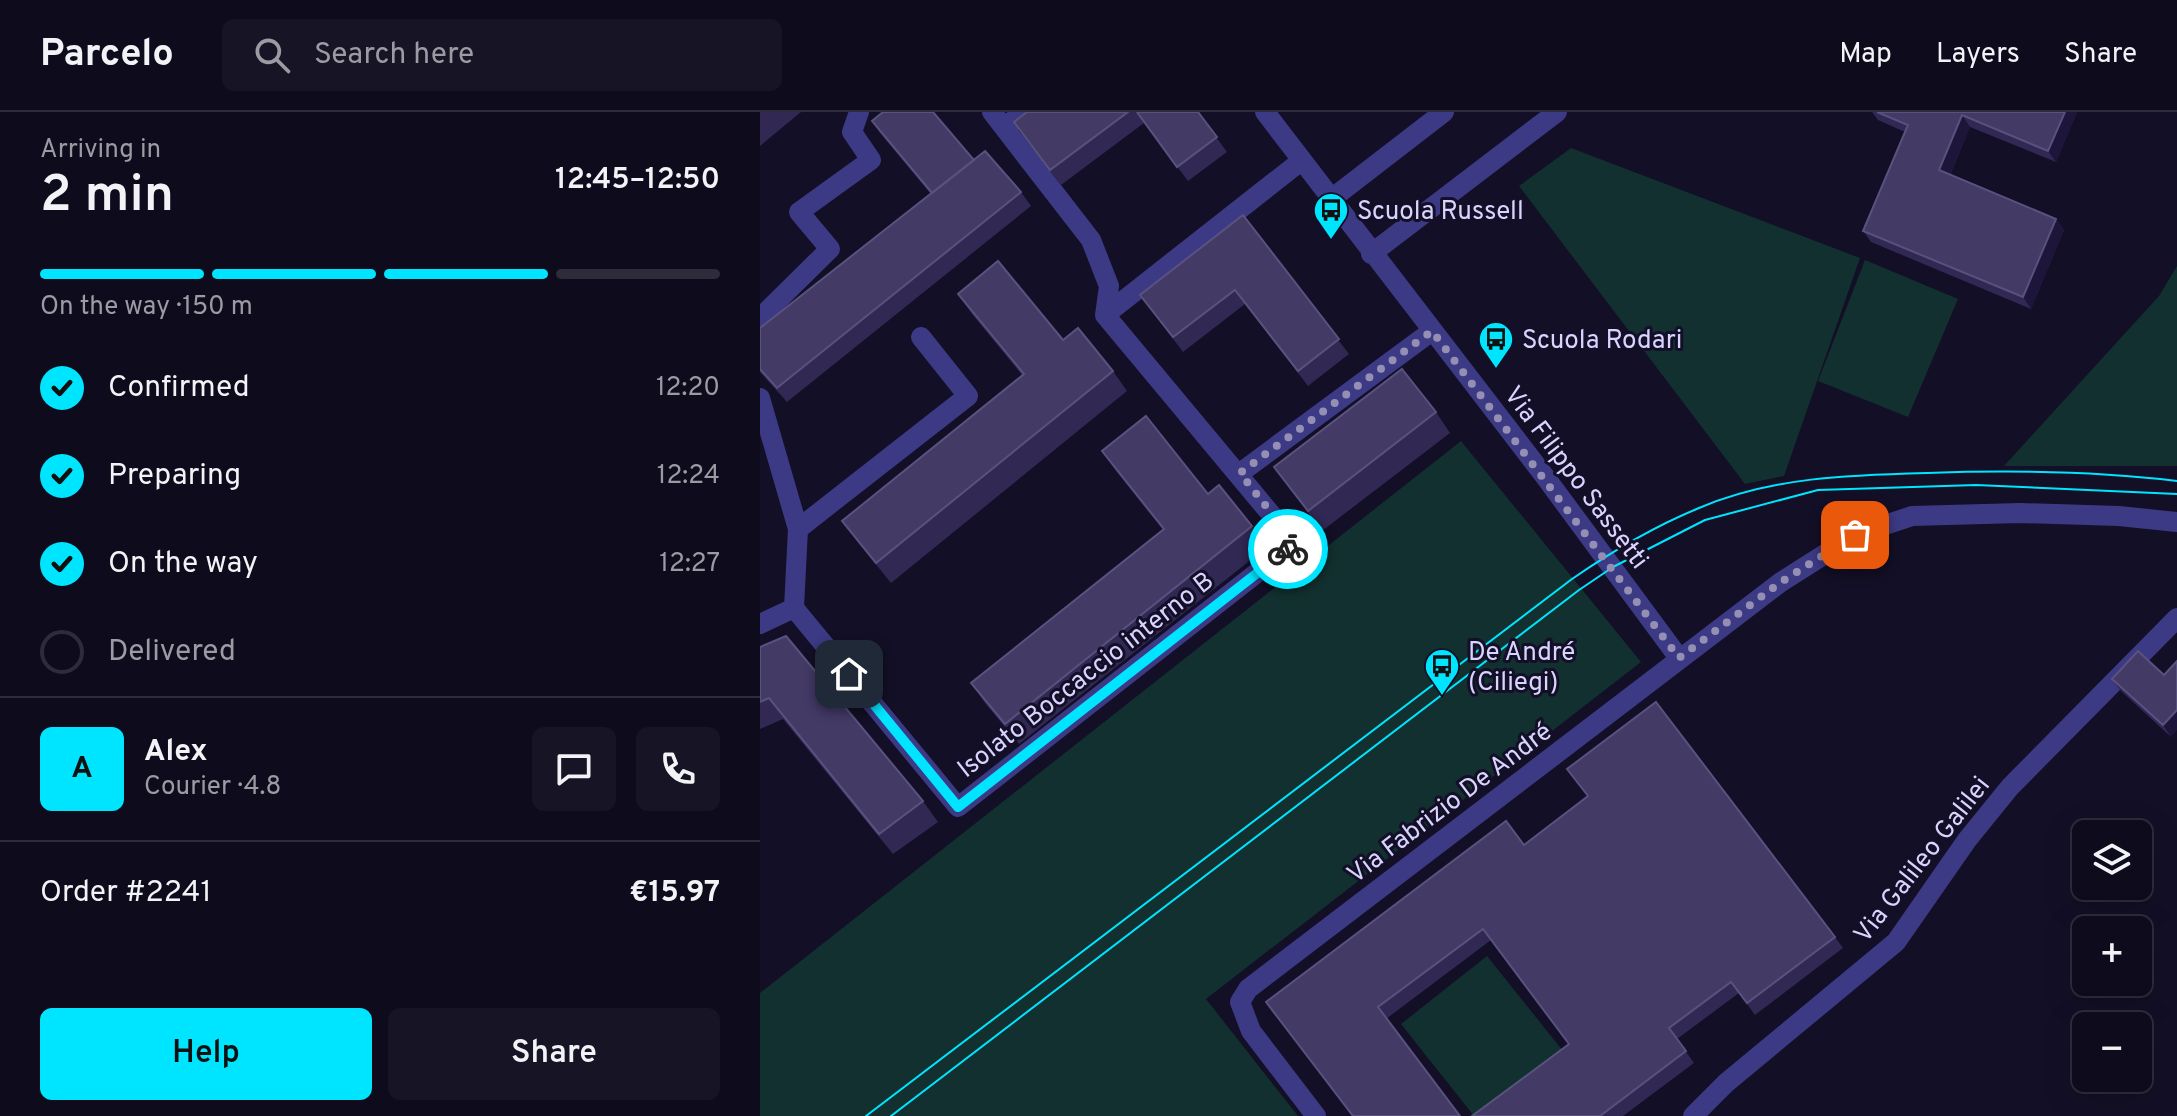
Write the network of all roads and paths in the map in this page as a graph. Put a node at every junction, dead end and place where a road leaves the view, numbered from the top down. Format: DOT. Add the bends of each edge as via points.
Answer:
graph roads {
  1 [pos="859,112"];
  2 [pos="1025,112"];
  3 [pos="1265,112"];
  4 [pos="1444,112"];
  5 [pos="1557,112"];
  6 [pos="998,120"];
  7 [pos="1301,161"];
  8 [pos="1330,200"];
  9 [pos="1371,254"];
  10 [pos="1105,315"];
  11 [pos="760,318"];
  12 [pos="1432,331"];
  13 [pos="921,337"];
  14 [pos="760,398"];
  15 [pos="1240,473"];
  16 [pos="2177,522"];
  17 [pos="798,529"];
  18 [pos="794,608"];
  19 [pos="2177,618"];
  20 [pos="760,624"];
  21 [pos="1679,658"];
  22 [pos="1316,1116"];
  23 [pos="1693,1116"];
  1 -- 11 [label="street" via="852,132 871,160 799,212 830,249"];
  2 -- 6 [label="street"];
  3 -- 7 [label="street, Via Filippo Sassetti"];
  4 -- 8 [label="street"];
  5 -- 9 [label="street"];
  6 -- 10 [label="street" via="1091,240 1109,286"];
  7 -- 8 [label="street, Via Filippo Sassetti"];
  7 -- 10 [label="street"];
  8 -- 9 [label="street, Via Filippo Sassetti"];
  9 -- 12 [label="street, Via Filippo Sassetti"];
  10 -- 15 [label="street"];
  12 -- 15 [label="street"];
  12 -- 21 [label="street, Via Filippo Sassetti"];
  13 -- 17 [label="street" via="968,396"];
  14 -- 17 [label="street"];
  15 -- 18 [label="street, Isolato Boccaccio interno B" via="1295,543 958,807"];
  16 -- 21 [label="street, Via Fabrizio De André" via="2001,512 1886,522 1842,542"];
  17 -- 18 [label="street"];
  18 -- 20 [label="street"];
  19 -- 23 [label="street, Via Galileo Galilei" via="2010,787 1896,942"];
  21 -- 22 [label="street, Via Fabrizio De André" via="1248,989 1240,1002 1247,1025"];
}
